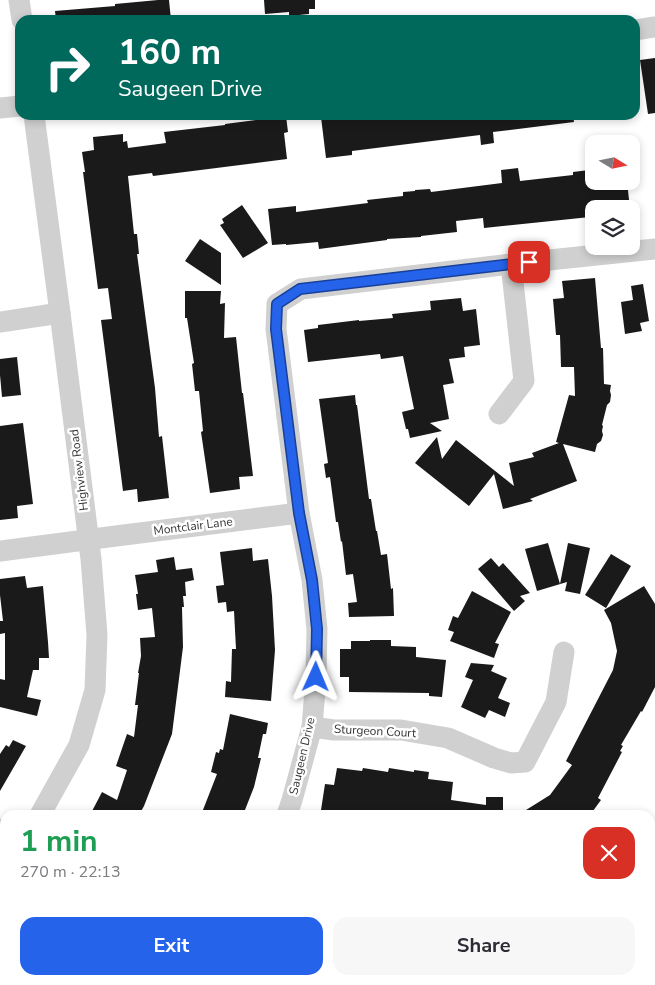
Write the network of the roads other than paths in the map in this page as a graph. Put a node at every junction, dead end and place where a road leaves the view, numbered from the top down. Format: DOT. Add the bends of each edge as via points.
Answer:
graph roads {
  1 [pos="19,0"];
  2 [pos="21,15"];
  3 [pos="655,27"];
  4 [pos="640,29"];
  5 [pos="15,106"];
  6 [pos="0,108"];
  7 [pos="35,120"];
  8 [pos="655,250"];
  9 [pos="511,264"];
  10 [pos="60,313"];
  11 [pos="0,322"];
  12 [pos="499,414"];
  13 [pos="299,513"];
  14 [pos="88,540"];
  15 [pos="0,551"];
  16 [pos="564,652"];
  17 [pos="312,727"];
  18 [pos="43,810"];
  19 [pos="289,810"];
  1 -- 2 [label="street"];
  3 -- 4 [label="street"];
  5 -- 6 [label="street"];
  7 -- 10 [label="street, Highview Road"];
  8 -- 9 [label="street, Saugeen Drive"];
  9 -- 12 [label="street" via="524,381"];
  9 -- 13 [label="street, Saugeen Drive" via="300,289 277,304 276,329"];
  10 -- 11 [label="street"];
  10 -- 14 [label="street, Highview Road"];
  13 -- 14 [label="street, Montclair Lane"];
  13 -- 17 [label="street, Saugeen Drive" via="312,580 317,629"];
  14 -- 15 [label="street, Montclair Lane"];
  14 -- 18 [label="street, Highview Road" via="96,635 95,690 79,745"];
  16 -- 17 [label="street, Sturgeon Court" via="556,702 525,762 511,763 448,738 401,730"];
  17 -- 19 [label="street, Saugeen Drive"];
}
